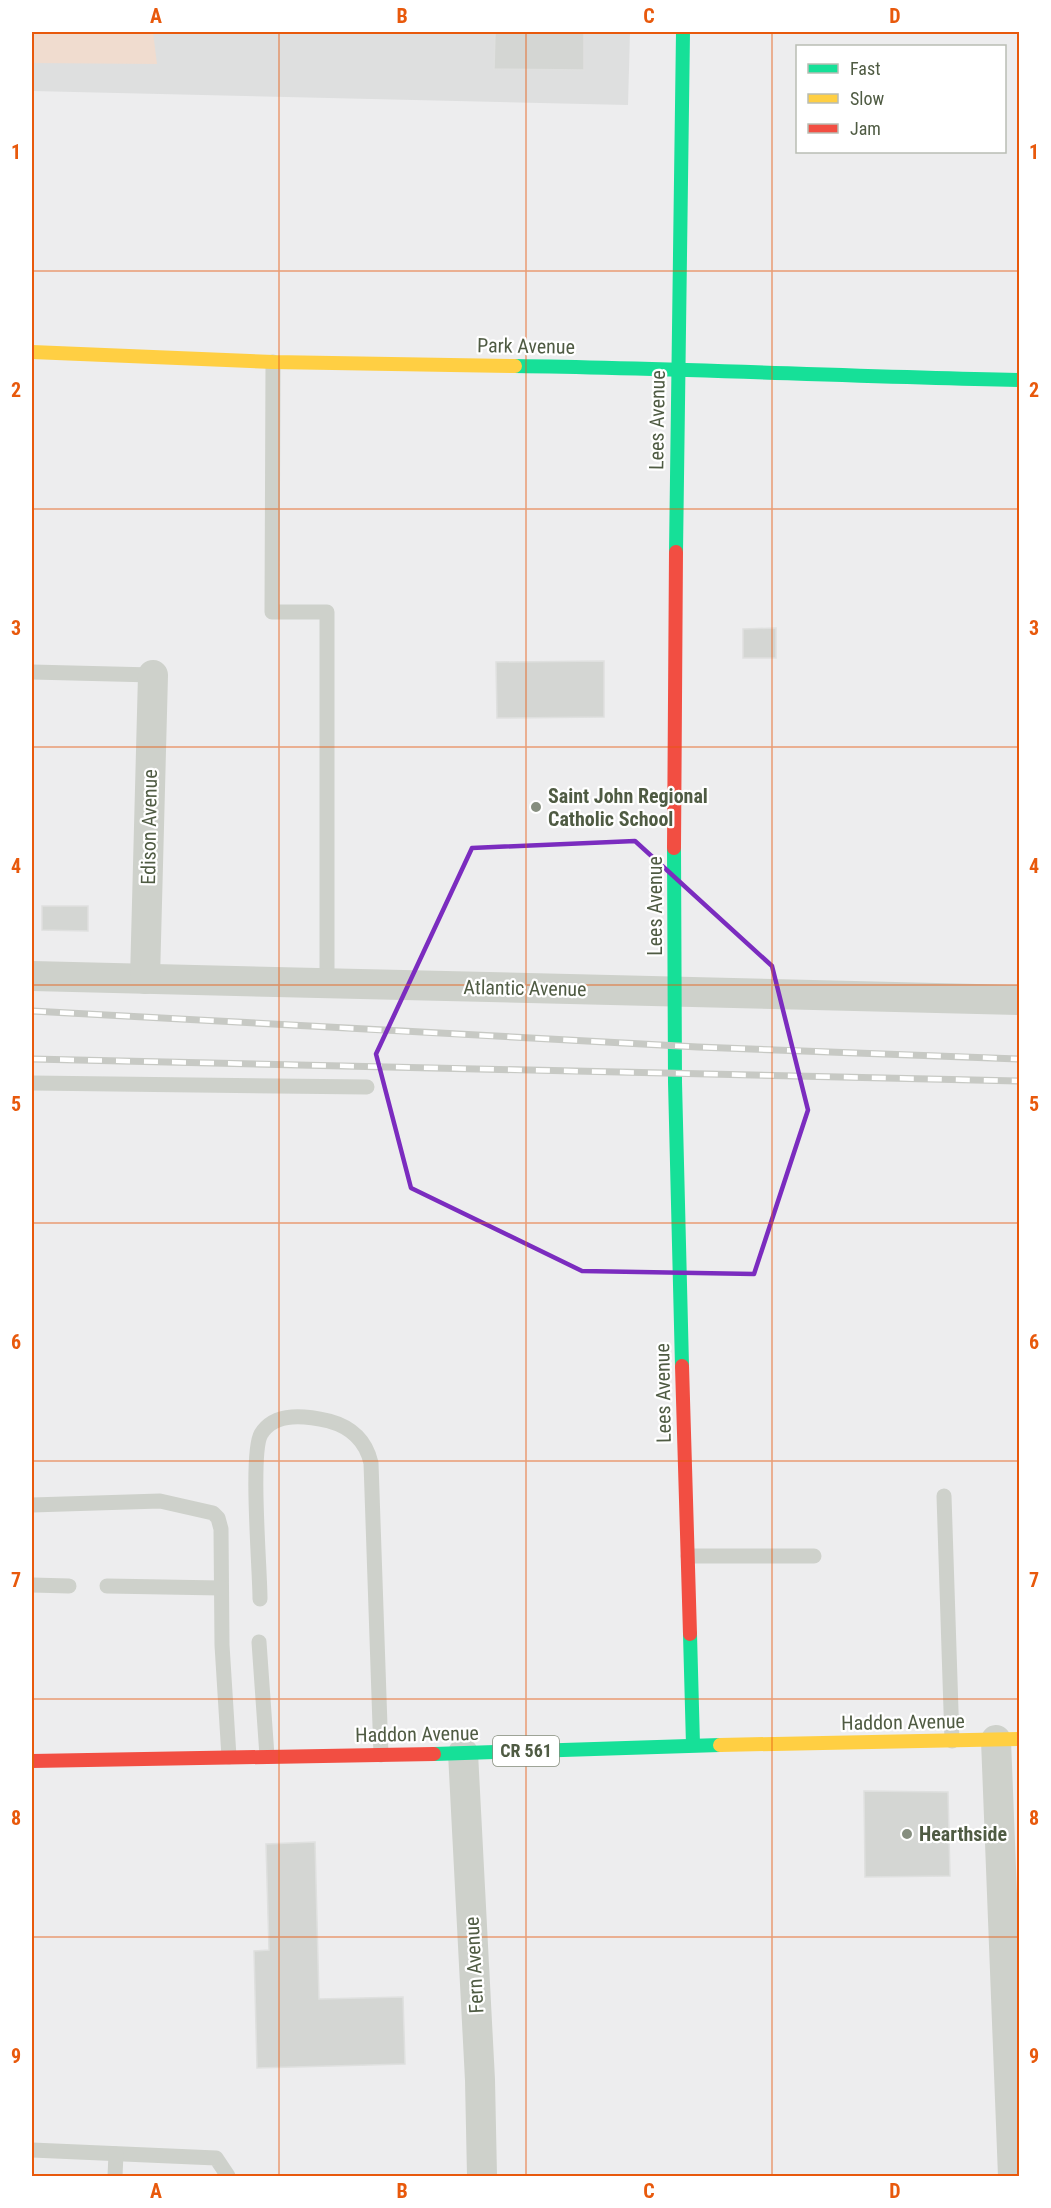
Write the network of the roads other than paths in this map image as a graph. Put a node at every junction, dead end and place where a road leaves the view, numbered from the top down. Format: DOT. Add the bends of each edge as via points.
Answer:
graph roads {
  1 [pos="683,32"];
  2 [pos="32,352"];
  3 [pos="273,362"];
  4 [pos="677,368"];
  5 [pos="1020,380"];
  6 [pos="32,672"];
  7 [pos="153,675"];
  8 [pos="32,976"];
  9 [pos="145,979"];
  10 [pos="327,983"];
  11 [pos="674,992"];
  12 [pos="1020,1000"];
  13 [pos="32,1083"];
  14 [pos="366,1087"];
  15 [pos="944,1496"];
  16 [pos="32,1505"];
  17 [pos="688,1556"];
  18 [pos="814,1556"];
  19 [pos="32,1585"];
  20 [pos="69,1586"];
  21 [pos="107,1586"];
  22 [pos="221,1588"];
  23 [pos="261,1599"];
  24 [pos="259,1642"];
  25 [pos="1008,1740"];
  26 [pos="952,1741"];
  27 [pos="693,1745"];
  28 [pos="463,1753"];
  29 [pos="381,1755"];
  30 [pos="267,1756"];
  31 [pos="229,1757"];
  32 [pos="32,1761"];
  33 [pos="1013,2030"];
  34 [pos="1015,2124"];
  35 [pos="32,2150"];
  36 [pos="116,2154"];
  37 [pos="115,2176"];
  38 [pos="228,2176"];
  39 [pos="482,2176"];
  40 [pos="1013,2176"];
  1 -- 4 [label="street, Lees Avenue"];
  2 -- 3 [label="street, Park Avenue"];
  3 -- 4 [label="street, Park Avenue"];
  3 -- 10 [label="lane" via="272,612 327,612"];
  4 -- 5 [label="street, Park Avenue"];
  4 -- 11 [label="street, Lees Avenue"];
  6 -- 7 [label="lane"];
  7 -- 9 [label="street, Edison Avenue"];
  8 -- 9 [label="street, Atlantic Avenue"];
  9 -- 10 [label="street, Atlantic Avenue"];
  10 -- 11 [label="street, Atlantic Avenue"];
  11 -- 12 [label="street, Atlantic Avenue"];
  11 -- 17 [label="street, Lees Avenue"];
  13 -- 14 [label="lane"];
  15 -- 26 [label="lane"];
  16 -- 22 [label="lane" via="160,1501 213,1513 221,1529"];
  17 -- 18 [label="lane"];
  17 -- 27 [label="street, Lees Avenue"];
  19 -- 20 [label="lane"];
  21 -- 22 [label="lane"];
  22 -- 31 [label="lane"];
  23 -- 29 [label="lane" via="256,1471 261,1434 283,1419 307,1416 338,1423 354,1432 368,1449 371,1463"];
  24 -- 30 [label="lane"];
  25 -- 26 [label="street, Haddon Avenue / CR 561"];
  25 -- 33 [label="street"];
  26 -- 27 [label="street, Haddon Avenue / CR 561"];
  27 -- 28 [label="street, Haddon Avenue / CR 561"];
  28 -- 29 [label="street, Haddon Avenue / CR 561"];
  28 -- 39 [label="street, Fern Avenue"];
  29 -- 30 [label="street, Haddon Avenue / CR 561"];
  30 -- 31 [label="street, Haddon Avenue / CR 561"];
  31 -- 32 [label="street, Haddon Avenue / CR 561"];
  33 -- 34 [label="street"];
  34 -- 40 [label="street"];
  35 -- 36 [label="lane"];
  36 -- 37 [label="lane"];
  36 -- 38 [label="lane" via="216,2158"];
}
